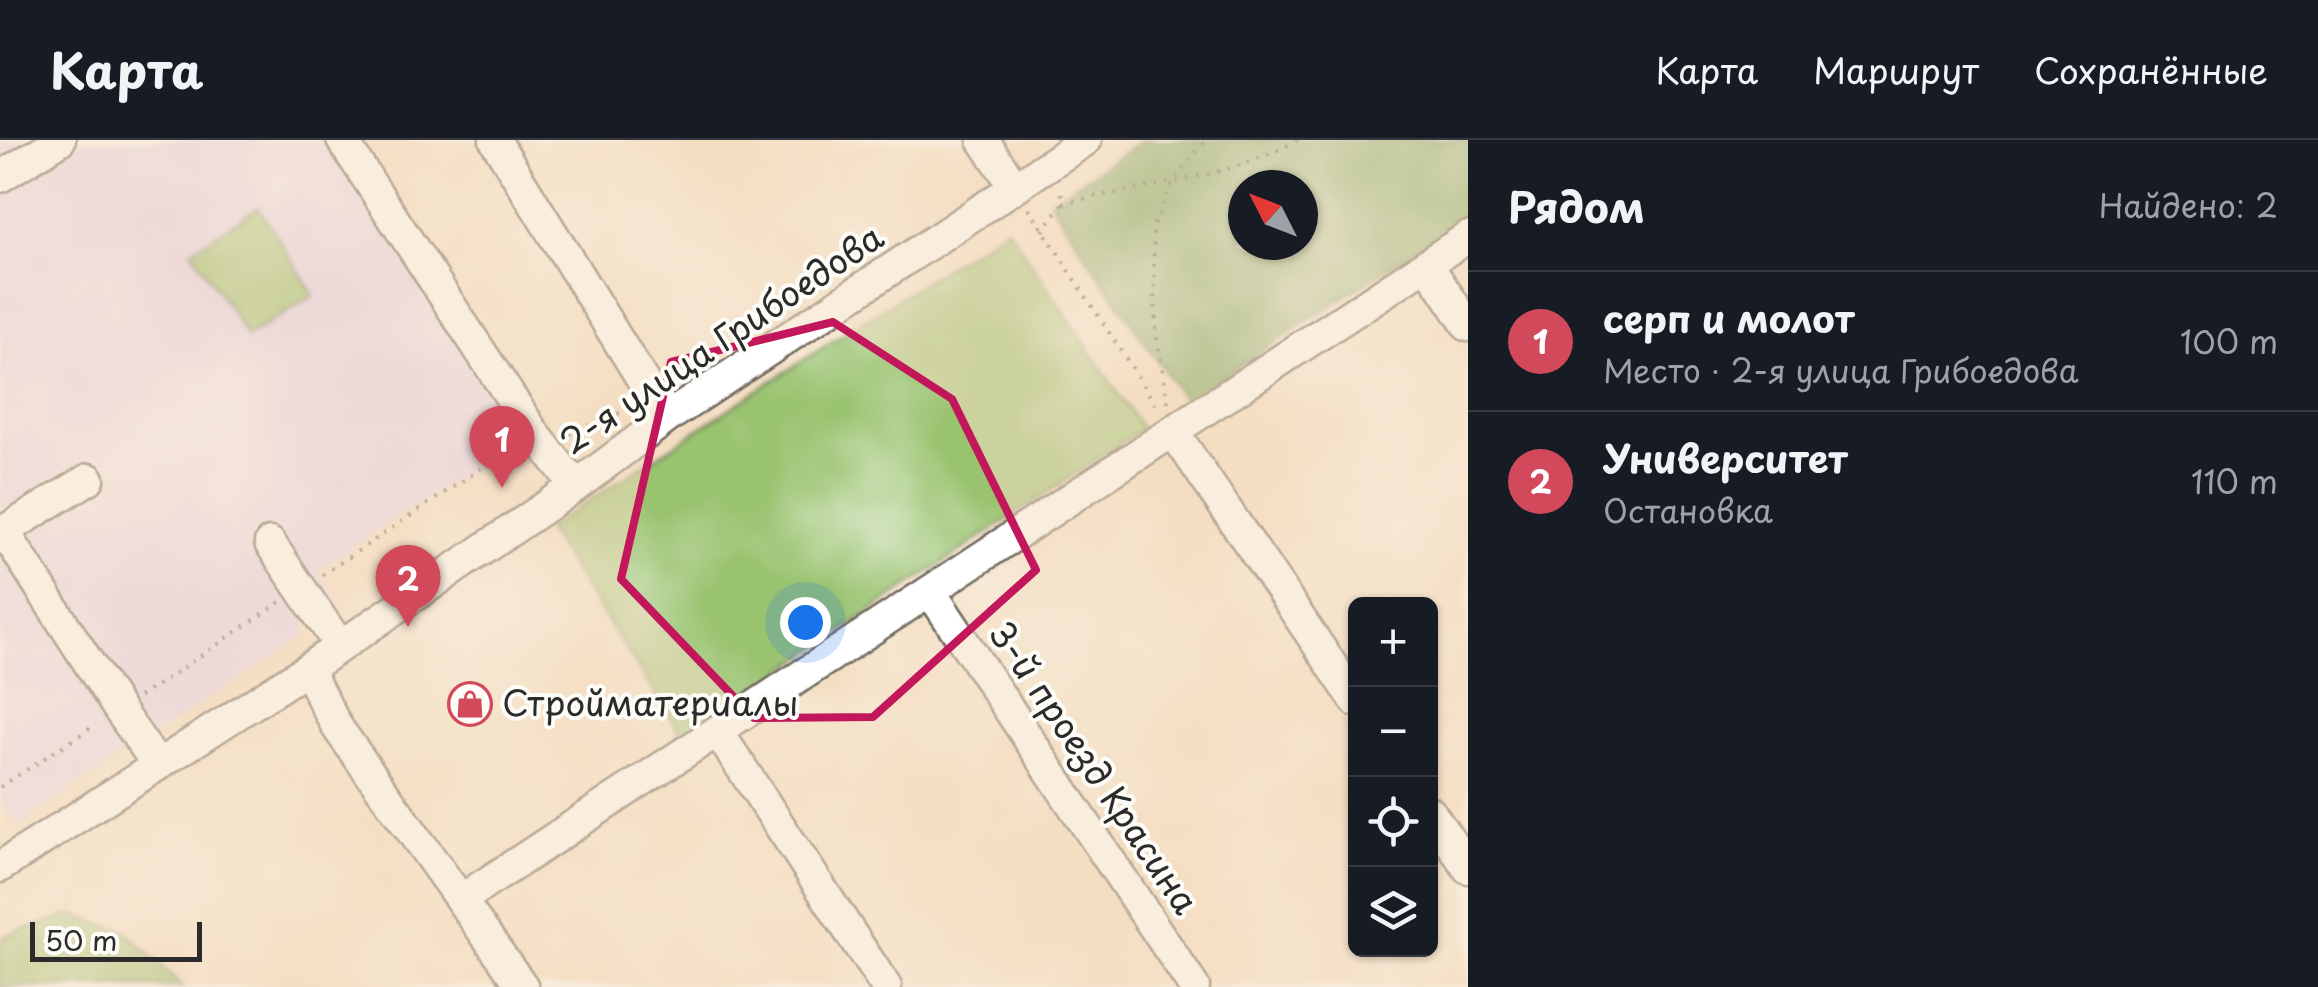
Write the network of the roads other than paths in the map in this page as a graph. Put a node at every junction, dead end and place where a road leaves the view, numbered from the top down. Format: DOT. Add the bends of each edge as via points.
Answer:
graph roads {
  1 [pos="60,140"];
  2 [pos="342,140"];
  3 [pos="495,140"];
  4 [pos="984,140"];
  5 [pos="1086,140"];
  6 [pos="0,177"];
  7 [pos="1016,187"];
  8 [pos="1468,237"];
  9 [pos="1427,264"];
  10 [pos="1468,326"];
  11 [pos="662,406"];
  12 [pos="1173,431"];
  13 [pos="88,478"];
  14 [pos="576,486"];
  15 [pos="270,544"];
  16 [pos="930,591"];
  17 [pos="340,646"];
  18 [pos="307,669"];
  19 [pos="1348,690"];
  20 [pos="718,732"];
  21 [pos="157,764"];
  22 [pos="1438,824"];
  23 [pos="0,867"];
  24 [pos="1468,868"];
  25 [pos="462,899"];
  26 [pos="523,987"];
  27 [pos="886,987"];
  28 [pos="1194,987"];
  1 -- 6 [label="street"];
  2 -- 14 [label="street" via="534,433"];
  3 -- 11 [label="street"];
  4 -- 7 [label="street"];
  5 -- 7 [label="street, 2-я улица Грибоедова"];
  7 -- 11 [label="street, 2-я улица Грибоедова"];
  8 -- 9 [label="street"];
  9 -- 10 [label="street"];
  9 -- 12 [label="street"];
  11 -- 14 [label="street, 2-я улица Грибоедова"];
  12 -- 16 [label="street"];
  12 -- 19 [label="street"];
  13 -- 21 [label="street" via="4,531"];
  14 -- 17 [label="street, 2-я улица Грибоедова"];
  15 -- 17 [label="street"];
  16 -- 20 [label="street"];
  16 -- 28 [label="street, 3-й проезд Красина"];
  17 -- 18 [label="street, 2-я улица Грибоедова"];
  18 -- 21 [label="street, 2-я улица Грибоедова"];
  18 -- 25 [label="street" via="337,727"];
  20 -- 25 [label="street"];
  20 -- 27 [label="street"];
  21 -- 23 [label="street, 2-я улица Грибоедова"];
  22 -- 24 [label="street"];
  25 -- 26 [label="street"];
}
